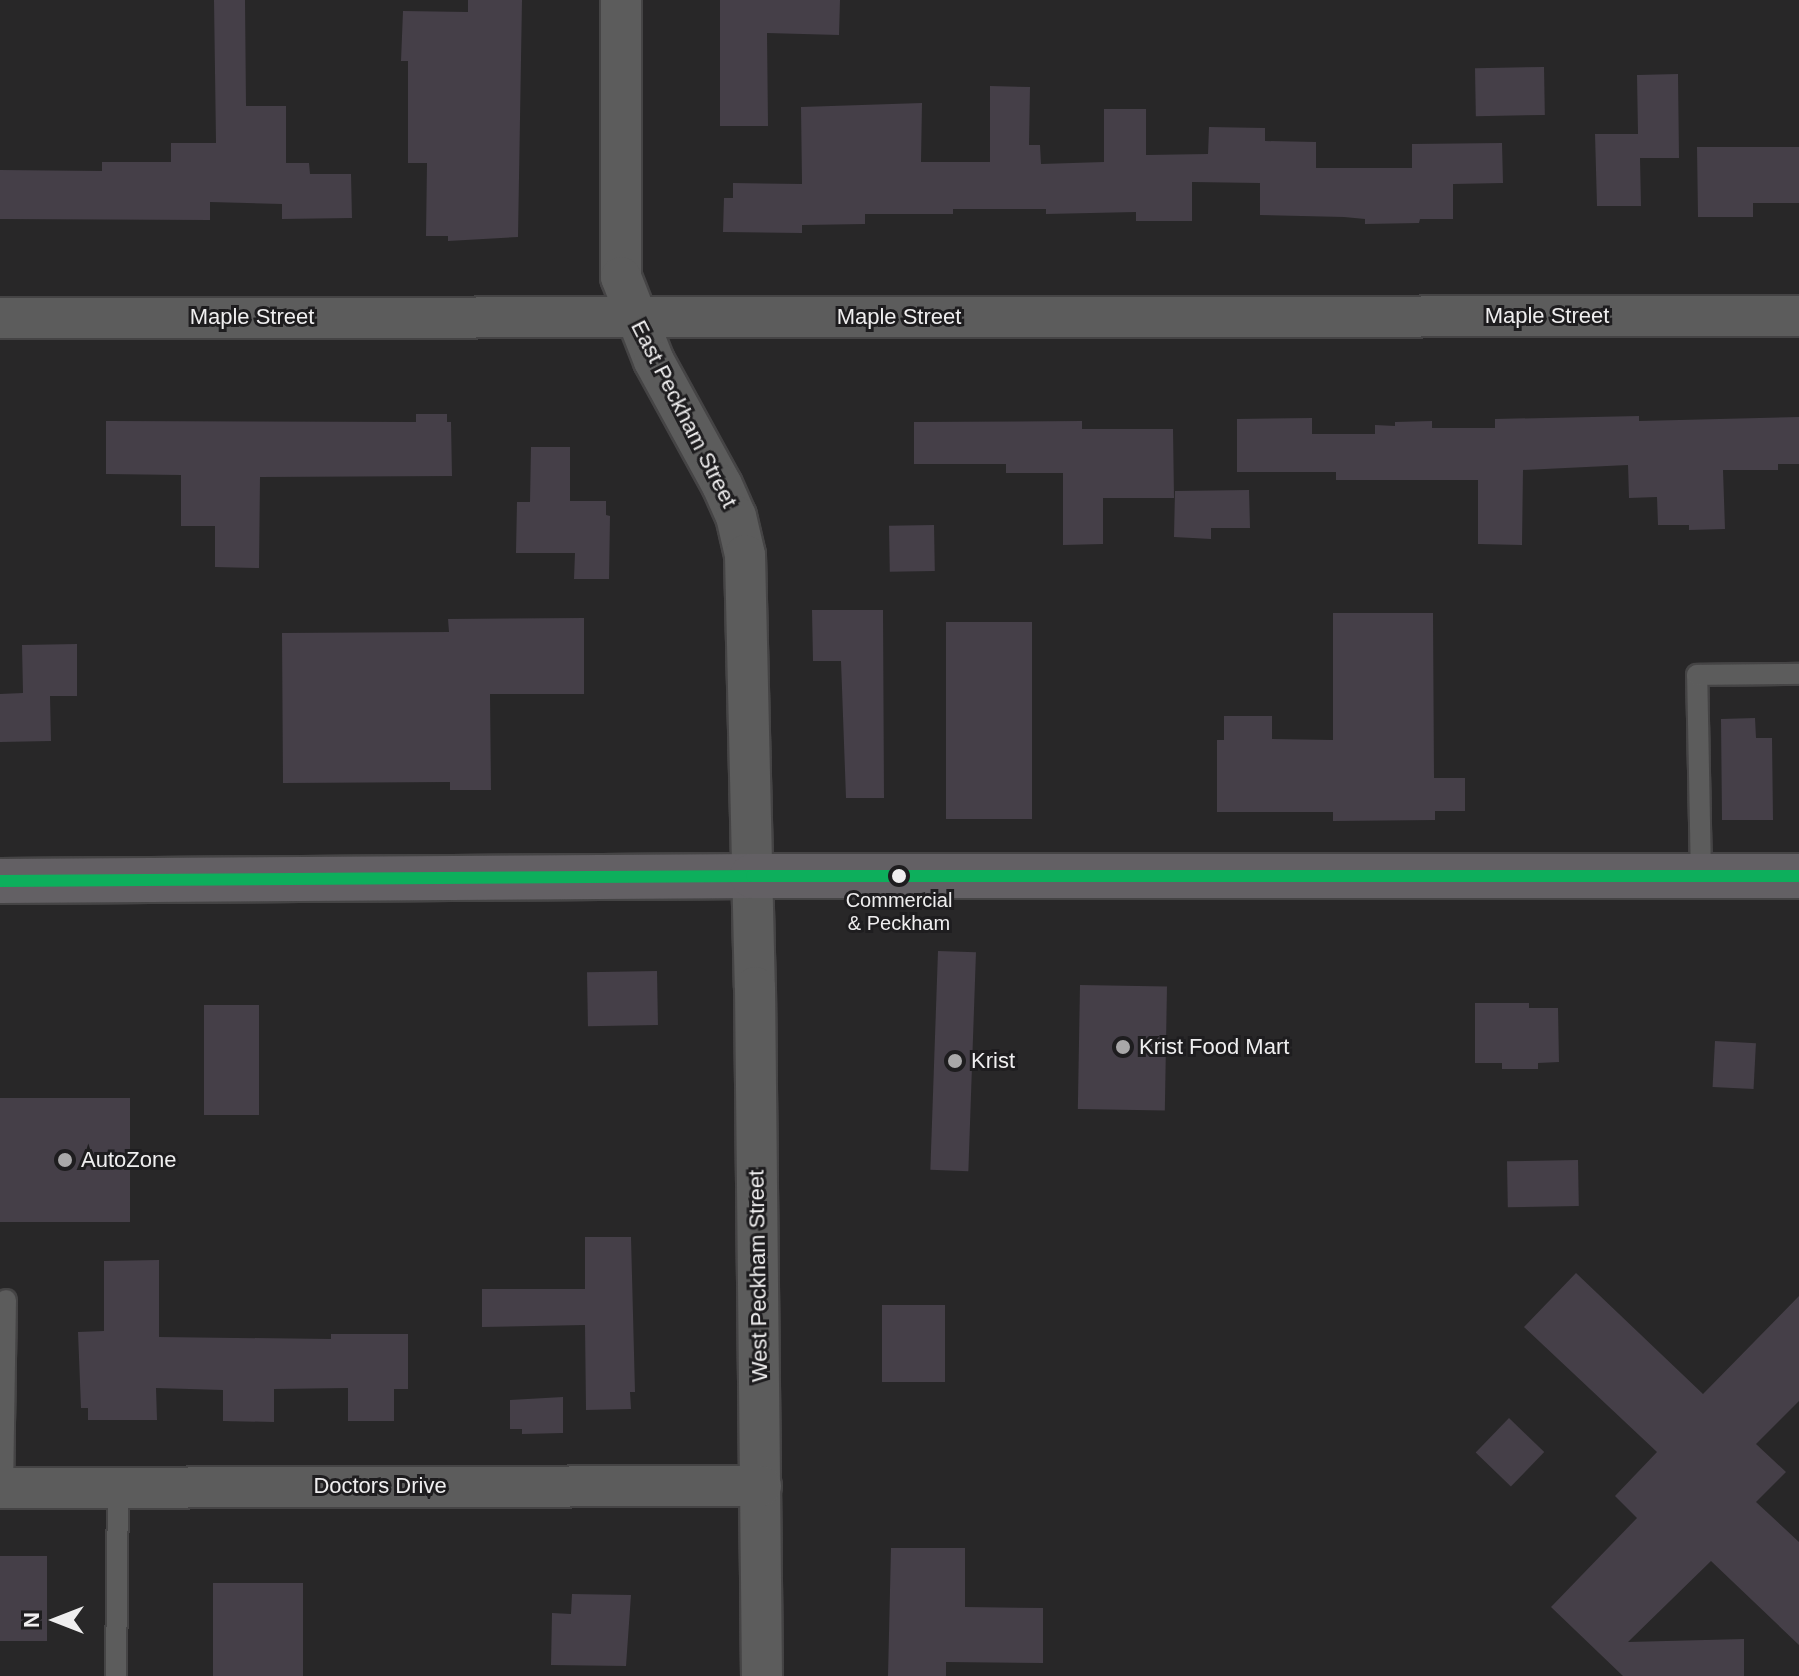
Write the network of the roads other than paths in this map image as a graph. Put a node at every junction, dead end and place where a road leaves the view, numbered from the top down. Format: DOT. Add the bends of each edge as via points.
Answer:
graph roads {
  1 [pos="621,0"];
  2 [pos="1799,316"];
  3 [pos="634,317"];
  4 [pos="0,318"];
  5 [pos="1799,674"];
  6 [pos="752,876"];
  7 [pos="1701,876"];
  8 [pos="1799,876"];
  9 [pos="0,881"];
  10 [pos="6,1300"];
  11 [pos="761,1486"];
  12 [pos="118,1487"];
  13 [pos="2,1488"];
  14 [pos="116,1676"];
  15 [pos="762,1676"];
  1 -- 3 [label="street, East Peckham Street" via="621,277"];
  2 -- 3 [label="street, Maple Street"];
  3 -- 4 [label="street, Maple Street"];
  3 -- 6 [label="street, East Peckham Street" via="722,485 745,555"];
  5 -- 7 [label="lane" via="1697,675"];
  6 -- 7 [label="main road"];
  6 -- 9 [label="main road"];
  6 -- 11 [label="street, West Peckham Street"];
  7 -- 8 [label="main road"];
  10 -- 13 [label="lane"];
  11 -- 12 [label="street, Doctors Drive"];
  11 -- 15 [label="street, West Peckham Street"];
  12 -- 13 [label="street, Doctors Drive"];
  12 -- 14 [label="lane"];
}
